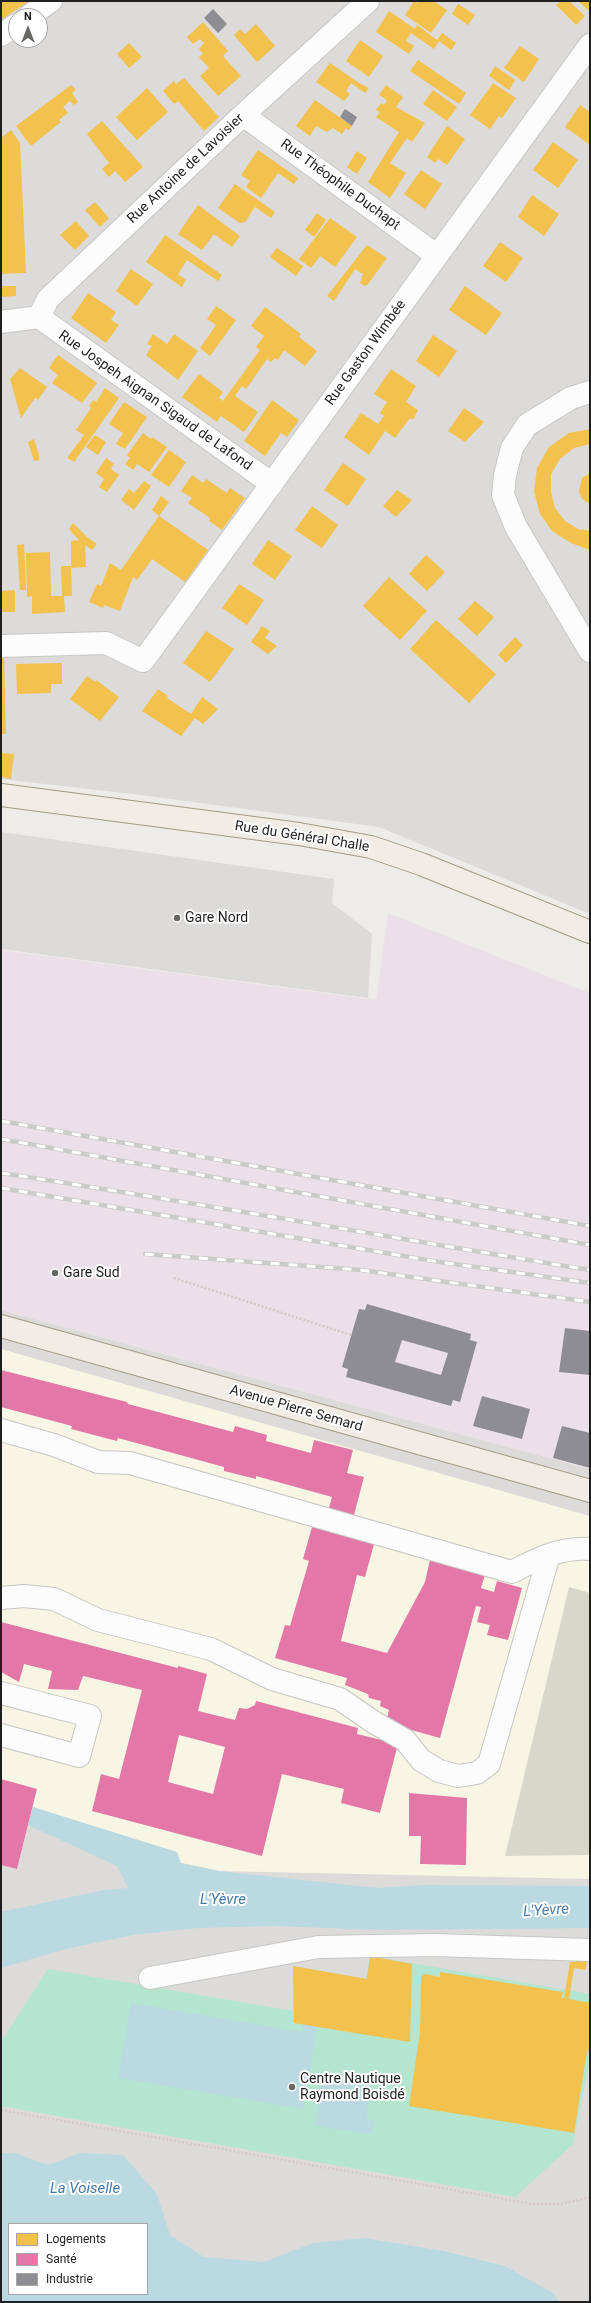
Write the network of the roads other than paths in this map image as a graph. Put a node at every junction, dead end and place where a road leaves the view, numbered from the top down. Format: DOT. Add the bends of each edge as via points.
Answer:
graph roads {
  1 [pos="51,1"];
  2 [pos="368,1"];
  3 [pos="41,8"];
  4 [pos="590,45"];
  5 [pos="243,115"];
  6 [pos="436,255"];
  7 [pos="39,317"];
  8 [pos="1,322"];
  9 [pos="590,392"];
  10 [pos="272,484"];
  11 [pos="1,646"];
  12 [pos="590,651"];
  13 [pos="1,795"];
  14 [pos="590,932"];
  15 [pos="1,1326"];
  16 [pos="1,1430"];
  17 [pos="590,1491"];
  18 [pos="590,1549"];
  19 [pos="549,1555"];
  20 [pos="1,1598"];
  21 [pos="1,1693"];
  22 [pos="1,1735"];
  23 [pos="590,1950"];
  24 [pos="150,1978"];
  1 -- 3 [label="street"];
  2 -- 5 [label="street, Rue Antoine de Lavoisier"];
  4 -- 6 [label="street, Rue Gaston Wimbée"];
  5 -- 6 [label="street, Rue Théophile Duchapt"];
  5 -- 7 [label="street, Rue Antoine de Lavoisier" via="48,299"];
  6 -- 10 [label="street, Rue Gaston Wimbée"];
  7 -- 8 [label="street"];
  7 -- 10 [label="street, Rue Jospeh Aignan Sigaud de Lafond"];
  9 -- 12 [label="street" via="566,401 527,425 512,448 503,495 516,527"];
  10 -- 11 [label="street, Rue Gaston Wimbée" via="143,661 106,643"];
  13 -- 14 [label="main road, Rue du Général Challe" via="299,834 371,847 421,864"];
  15 -- 17 [label="main road, Avenue Pierre Semard"];
  16 -- 19 [label="street" via="54,1445 98,1462 130,1463 512,1572 541,1556"];
  18 -- 19 [label="street" via="577,1548"];
  19 -- 20 [label="street" via="489,1764 477,1773 458,1776 439,1771 421,1760 405,1740 340,1699 272,1679 211,1649 98,1620 54,1599 24,1596"];
  21 -- 22 [label="street" via="90,1716 79,1756"];
  23 -- 24 [label="street" via="435,1945 318,1947"];
}
